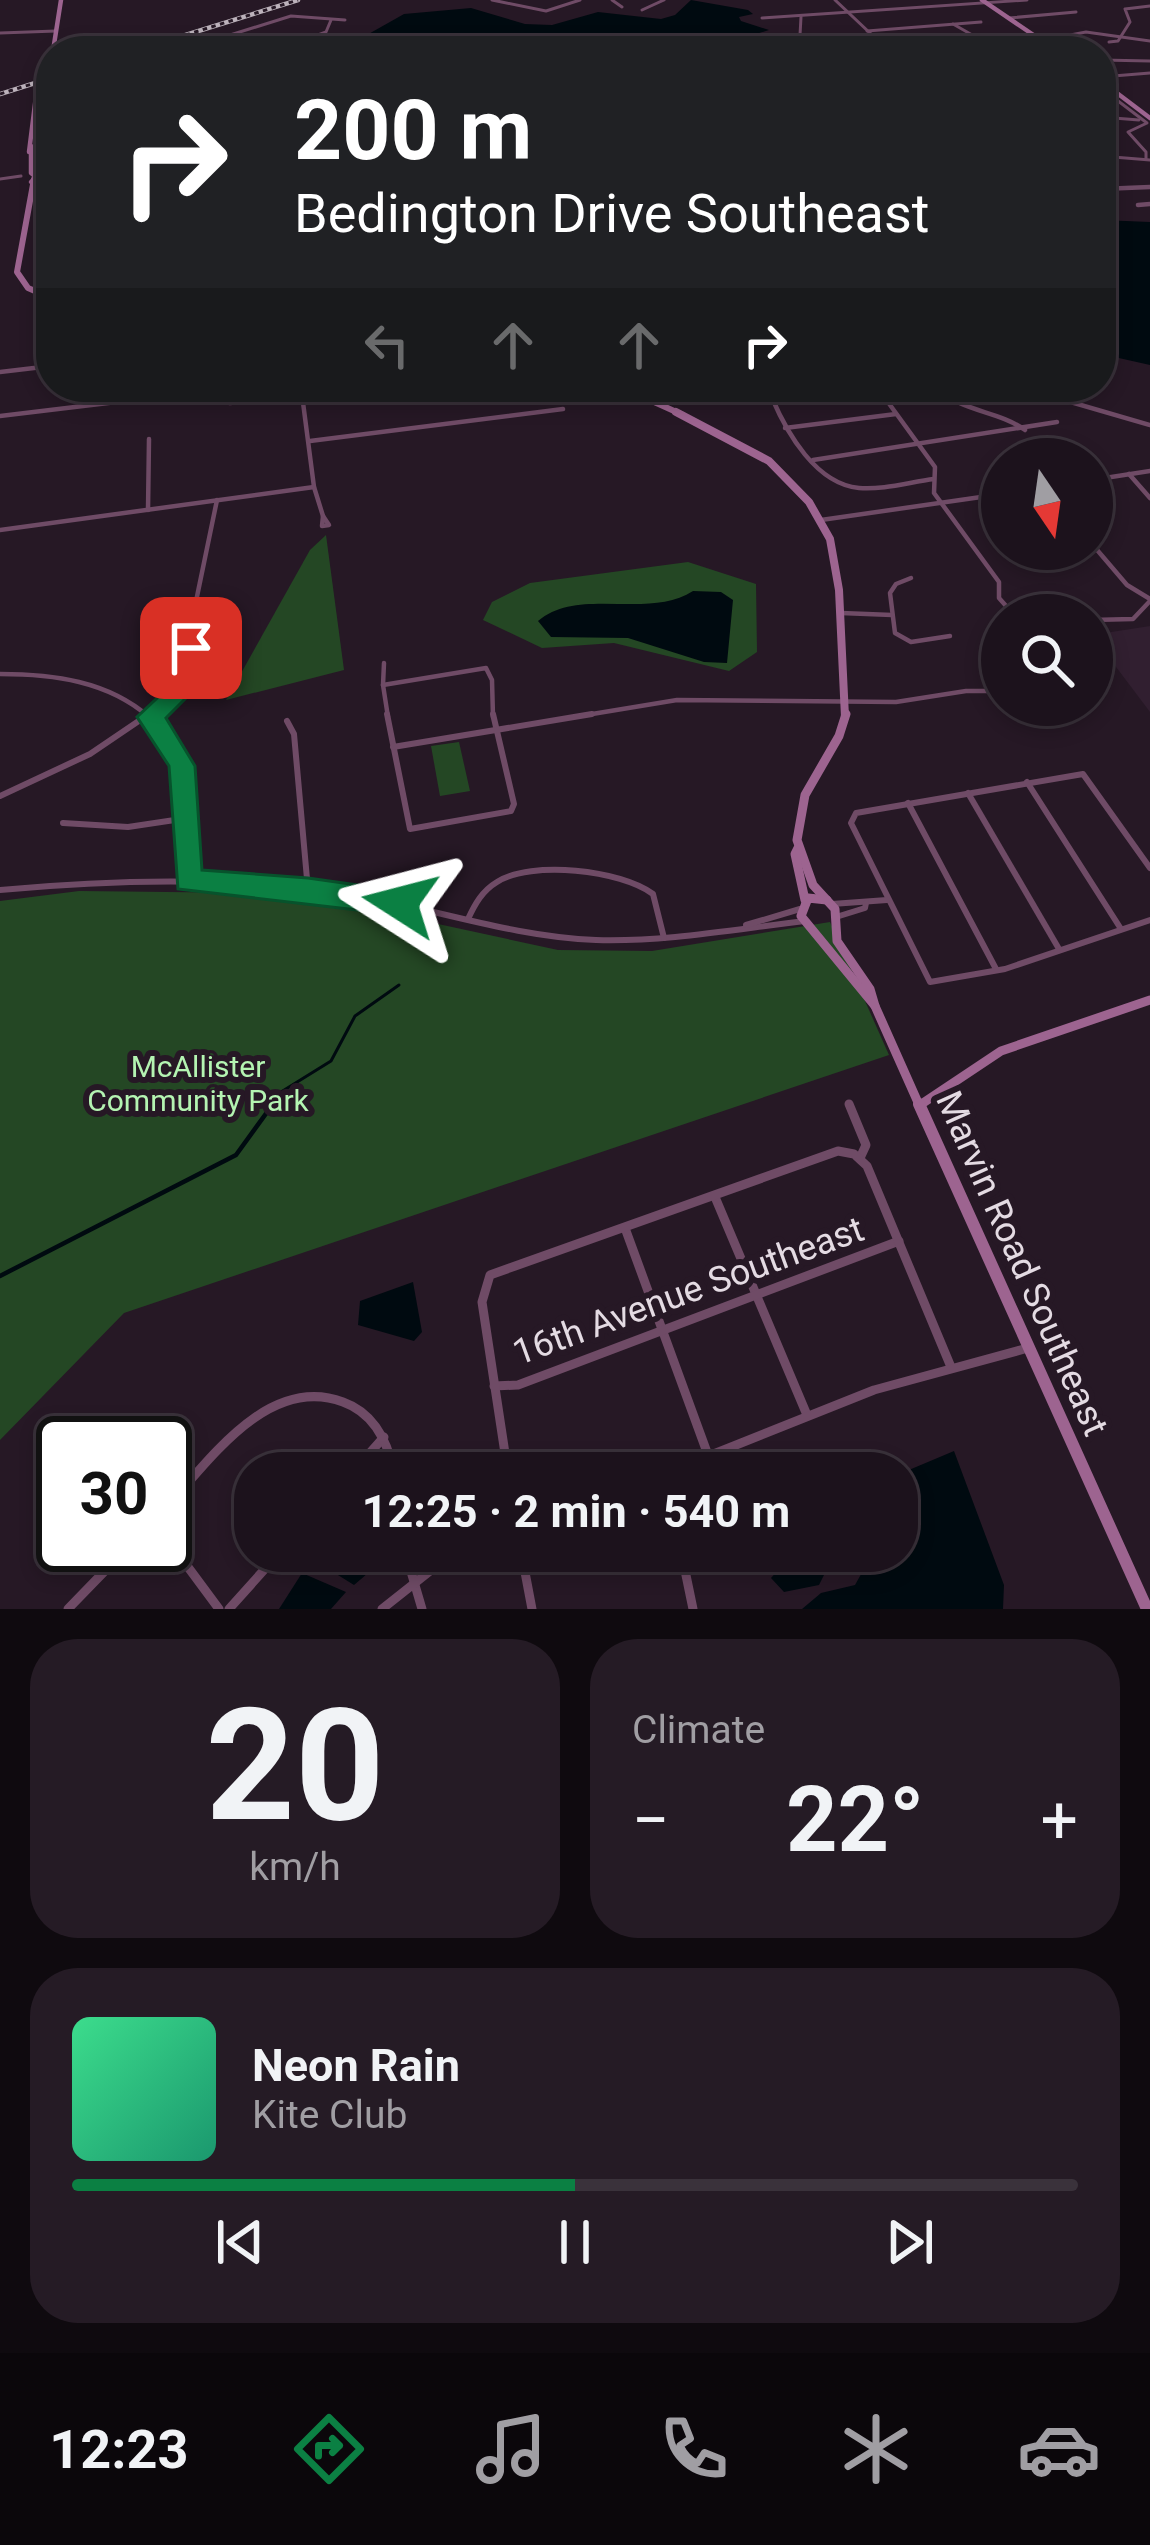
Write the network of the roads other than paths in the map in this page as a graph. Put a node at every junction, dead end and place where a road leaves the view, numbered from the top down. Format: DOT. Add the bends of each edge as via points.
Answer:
graph roads {
  1 [pos="61,0"];
  2 [pos="492,0"];
  3 [pos="580,0"];
  4 [pos="611,0"];
  5 [pos="664,0"];
  6 [pos="835,0"];
  7 [pos="1004,0"];
  8 [pos="1027,0"];
  9 [pos="984,1"];
  10 [pos="1150,5"];
  11 [pos="622,8"];
  12 [pos="641,10"];
  13 [pos="1076,12"];
  14 [pos="848,13"];
  15 [pos="801,17"];
  16 [pos="762,18"];
  17 [pos="1009,18"];
  18 [pos="332,20"];
  19 [pos="345,20"];
  20 [pos="981,22"];
  21 [pos="953,24"];
  22 [pos="56,31"];
  23 [pos="867,31"];
  24 [pos="0,33"];
  25 [pos="1002,35"];
  26 [pos="55,36"];
  27 [pos="227,36"];
  28 [pos="315,36"];
  29 [pos="802,36"];
  30 [pos="873,36"];
  31 [pos="971,36"];
  32 [pos="987,36"];
  33 [pos="1035,36"];
  34 [pos="1065,36"];
  35 [pos="1100,36"];
  36 [pos="1116,38"];
  37 [pos="1120,39"];
  38 [pos="1150,41"];
  39 [pos="1150,61"];
  40 [pos="1116,62"];
  41 [pos="1150,73"];
  42 [pos="1116,79"];
  43 [pos="1116,94"];
  44 [pos="36,96"];
  45 [pos="1116,118"];
  46 [pos="1146,119"];
  47 [pos="31,146"];
  48 [pos="1116,159"];
  49 [pos="1148,159"];
  50 [pos="33,177"];
  51 [pos="36,177"];
  52 [pos="21,178"];
  53 [pos="0,180"];
  54 [pos="1150,187"];
  55 [pos="1116,188"];
  56 [pos="1150,204"];
  57 [pos="1138,205"];
  58 [pos="25,210"];
  59 [pos="36,291"];
  60 [pos="36,368"];
  61 [pos="0,372"];
  62 [pos="118,402"];
  63 [pos="303,402"];
  64 [pos="652,402"];
  65 [pos="774,402"];
  66 [pos="888,402"];
  67 [pos="952,402"];
  68 [pos="1071,402"];
  69 [pos="563,409"];
  70 [pos="896,414"];
  71 [pos="0,416"];
  72 [pos="1057,422"];
  73 [pos="1150,425"];
  74 [pos="785,428"];
  75 [pos="1025,430"];
  76 [pos="149,440"];
  77 [pos="310,441"];
  78 [pos="918,445"];
  79 [pos="814,460"];
  80 [pos="1150,471"];
  81 [pos="1129,474"];
  82 [pos="1113,477"];
  83 [pos="934,479"];
  84 [pos="314,488"];
  85 [pos="981,497"];
  86 [pos="1150,498"];
  87 [pos="217,500"];
  88 [pos="941,503"];
  89 [pos="148,510"];
  90 [pos="322,516"];
  91 [pos="821,520"];
  92 [pos="0,530"];
  93 [pos="1113,569"];
  94 [pos="911,578"];
  95 [pos="999,594"];
  96 [pos="1150,600"];
  97 [pos="841,613"];
  98 [pos="892,615"];
  99 [pos="1113,619"];
  100 [pos="950,636"];
  101 [pos="384,663"];
  102 [pos="0,674"];
  103 [pos="383,685"];
  104 [pos="981,694"];
  105 [pos="848,700"];
  106 [pos="150,717"];
  107 [pos="287,721"];
  108 [pos="495,730"];
  109 [pos="393,747"];
  110 [pos="1028,782"];
  111 [pos="968,793"];
  112 [pos="0,796"];
  113 [pos="908,803"];
  114 [pos="188,818"];
  115 [pos="63,823"];
  116 [pos="798,848"];
  117 [pos="1150,868"];
  118 [pos="188,881"];
  119 [pos="0,890"];
  120 [pos="308,890"];
  121 [pos="887,900"];
  122 [pos="829,902"];
  123 [pos="866,903"];
  124 [pos="803,904"];
  125 [pos="468,919"];
  126 [pos="1150,920"];
  127 [pos="834,921"];
  128 [pos="810,924"];
  129 [pos="742,927"];
  130 [pos="1121,929"];
  131 [pos="664,938"];
  132 [pos="1060,950"];
  133 [pos="996,969"];
  134 [pos="1150,1000"];
  135 [pos="875,1006"];
  136 [pos="849,1103"];
  137 [pos="920,1105"];
  138 [pos="860,1158"];
  139 [pos="716,1197"];
  140 [pos="625,1228"];
  141 [pos="898,1241"];
  142 [pos="758,1296"];
  143 [pos="663,1331"];
  144 [pos="1028,1348"];
  145 [pos="951,1367"];
  146 [pos="494,1386"];
  147 [pos="808,1416"];
  148 [pos="384,1437"];
  149 [pos="371,1452"];
  150 [pos="388,1452"];
  151 [pos="505,1452"];
  152 [pos="707,1452"];
  153 [pos="716,1452"];
  154 [pos="192,1481"];
  155 [pos="104,1572"];
  156 [pos="192,1572"];
  157 [pos="262,1572"];
  158 [pos="411,1572"];
  159 [pos="433,1572"];
  160 [pos="525,1572"];
  161 [pos="684,1572"];
  162 [pos="414,1582"];
  163 [pos="690,1608"];
  164 [pos="68,1609"];
  165 [pos="219,1609"];
  166 [pos="229,1609"];
  167 [pos="382,1609"];
  168 [pos="422,1609"];
  169 [pos="532,1609"];
  170 [pos="1147,1609"];
  1 -- 22 [label="street"];
  2 -- 3 [label="street" via="546,11"];
  4 -- 11 [label="street"];
  5 -- 12 [label="street"];
  6 -- 14 [label="street"];
  7 -- 8 [label="street"];
  7 -- 9 [label="street"];
  9 -- 14 [label="street"];
  9 -- 17 [label="street"];
  10 -- 37 [label="street" via="1125,9 1131,19"];
  13 -- 17 [label="street"];
  14 -- 15 [label="street"];
  14 -- 23 [label="street"];
  15 -- 16 [label="street"];
  15 -- 29 [label="street"];
  17 -- 33 [label="street"];
  18 -- 19 [label="street"];
  18 -- 27 [label="street" via="288,17"];
  18 -- 28 [label="street"];
  20 -- 21 [label="street"];
  21 -- 23 [label="street"];
  21 -- 31 [label="street"];
  22 -- 24 [label="street"];
  22 -- 26 [label="street"];
  23 -- 30 [label="street"];
  25 -- 32 [label="street"];
  34 -- 35 [label="street"];
  36 -- 37 [label="street"];
  37 -- 38 [label="street"];
  39 -- 40 [label="street"];
  41 -- 42 [label="street"];
  43 -- 46 [label="street"];
  44 -- 47 [label="street"];
  45 -- 46 [label="street"];
  46 -- 49 [label="street" via="1128,132"];
  47 -- 50 [label="street"];
  47 -- 52 [label="street"];
  48 -- 49 [label="street"];
  50 -- 51 [label="street"];
  50 -- 52 [label="street"];
  50 -- 58 [label="street"];
  52 -- 53 [label="street"];
  52 -- 58 [label="street"];
  54 -- 55 [label="street"];
  56 -- 57 [label="street"];
  58 -- 59 [label="street" via="18,276"];
  60 -- 61 [label="street"];
  62 -- 71 [label="street"];
  63 -- 77 [label="street"];
  64 -- 91 [label="street" via="755,452"];
  65 -- 74 [label="street"];
  66 -- 70 [label="street"];
  67 -- 75 [label="street"];
  68 -- 73 [label="street"];
  69 -- 77 [label="street"];
  70 -- 74 [label="street"];
  70 -- 78 [label="street"];
  72 -- 75 [label="street"];
  74 -- 79 [label="street"];
  75 -- 78 [label="street"];
  76 -- 89 [label="street"];
  77 -- 84 [label="street"];
  78 -- 79 [label="street"];
  78 -- 83 [label="street" via="935,467"];
  79 -- 83 [label="street" via="850,488"];
  80 -- 81 [label="street"];
  81 -- 82 [label="street"];
  81 -- 86 [label="street"];
  83 -- 88 [label="street"];
  84 -- 87 [label="street"];
  84 -- 90 [label="street"];
  85 -- 88 [label="street"];
  87 -- 89 [label="street"];
  87 -- 106 [label="street" via="188,677"];
  88 -- 91 [label="street"];
  88 -- 95 [label="street"];
  89 -- 92 [label="street"];
  91 -- 97 [label="street"];
  93 -- 96 [label="street"];
  94 -- 98 [label="street" via="890,593"];
  96 -- 99 [label="street" via="1133,619"];
  97 -- 98 [label="street"];
  97 -- 105 [label="street"];
  98 -- 100 [label="street" via="902,640"];
  101 -- 103 [label="street"];
  102 -- 106 [label="street" via="83,682"];
  103 -- 108 [label="street" via="483,667 494,686"];
  103 -- 109 [label="street"];
  104 -- 105 [label="street"];
  105 -- 108 [label="street" via="676,700"];
  105 -- 116 [label="street" via="839,736 805,795"];
  106 -- 112 [label="street"];
  106 -- 114 [label="street" via="182,766"];
  107 -- 120 [label="street"];
  108 -- 109 [label="street"];
  108 -- 109 [label="street" via="511,811 415,831 407,825"];
  110 -- 111 [label="street"];
  110 -- 117 [label="street" via="1069,774 1090,779"];
  110 -- 130 [label="street"];
  111 -- 113 [label="street"];
  111 -- 132 [label="street"];
  113 -- 121 [label="street" via="856,813 851,823"];
  113 -- 133 [label="street"];
  114 -- 115 [label="street" via="128,827"];
  114 -- 118 [label="street"];
  116 -- 122 [label="street"];
  116 -- 124 [label="street"];
  118 -- 119 [label="street"];
  118 -- 120 [label="street"];
  120 -- 125 [label="street"];
  121 -- 123 [label="street"];
  121 -- 133 [label="street" via="931,982"];
  122 -- 123 [label="street"];
  122 -- 124 [label="street"];
  122 -- 127 [label="street, Marvin Road Southeast"];
  123 -- 127 [label="street"];
  124 -- 128 [label="street, Marvin Road Southeast"];
  124 -- 129 [label="street"];
  125 -- 131 [label="street" via="571,938"];
  125 -- 131 [label="street" via="486,890 514,874 628,878 653,894"];
  126 -- 130 [label="street"];
  127 -- 128 [label="street"];
  127 -- 135 [label="street, Marvin Road Southeast"];
  128 -- 129 [label="street"];
  128 -- 135 [label="street, Marvin Road Southeast"];
  129 -- 131 [label="street"];
  130 -- 132 [label="street"];
  132 -- 133 [label="street"];
  134 -- 137 [label="street" via="1001,1051"];
  135 -- 137 [label="street, Marvin Road Southeast"];
  136 -- 138 [label="street" via="866,1145"];
  137 -- 144 [label="street, Marvin Road Southeast"];
  138 -- 139 [label="street" via="838,1150"];
  138 -- 141 [label="street"];
  139 -- 140 [label="street"];
  139 -- 142 [label="street"];
  140 -- 143 [label="street"];
  140 -- 146 [label="street" via="490,1275 482,1302"];
  141 -- 142 [label="street, 16th Avenue Southeast"];
  141 -- 145 [label="street"];
  142 -- 143 [label="street, 16th Avenue Southeast"];
  142 -- 147 [label="street"];
  143 -- 146 [label="street, 16th Avenue Southeast" via="518,1385"];
  143 -- 152 [label="street"];
  144 -- 145 [label="street"];
  144 -- 170 [label="street, Marvin Road Southeast"];
  145 -- 147 [label="street"];
  146 -- 151 [label="street"];
  147 -- 153 [label="street"];
  148 -- 149 [label="street"];
  148 -- 150 [label="street"];
  148 -- 154 [label="street" via="344,1400 292,1398 248,1423"];
  155 -- 164 [label="street"];
  156 -- 165 [label="street"];
  157 -- 166 [label="street"];
  158 -- 162 [label="street"];
  159 -- 162 [label="street"];
  160 -- 169 [label="street"];
  161 -- 163 [label="street"];
  162 -- 167 [label="street"];
  162 -- 168 [label="street"];
}
